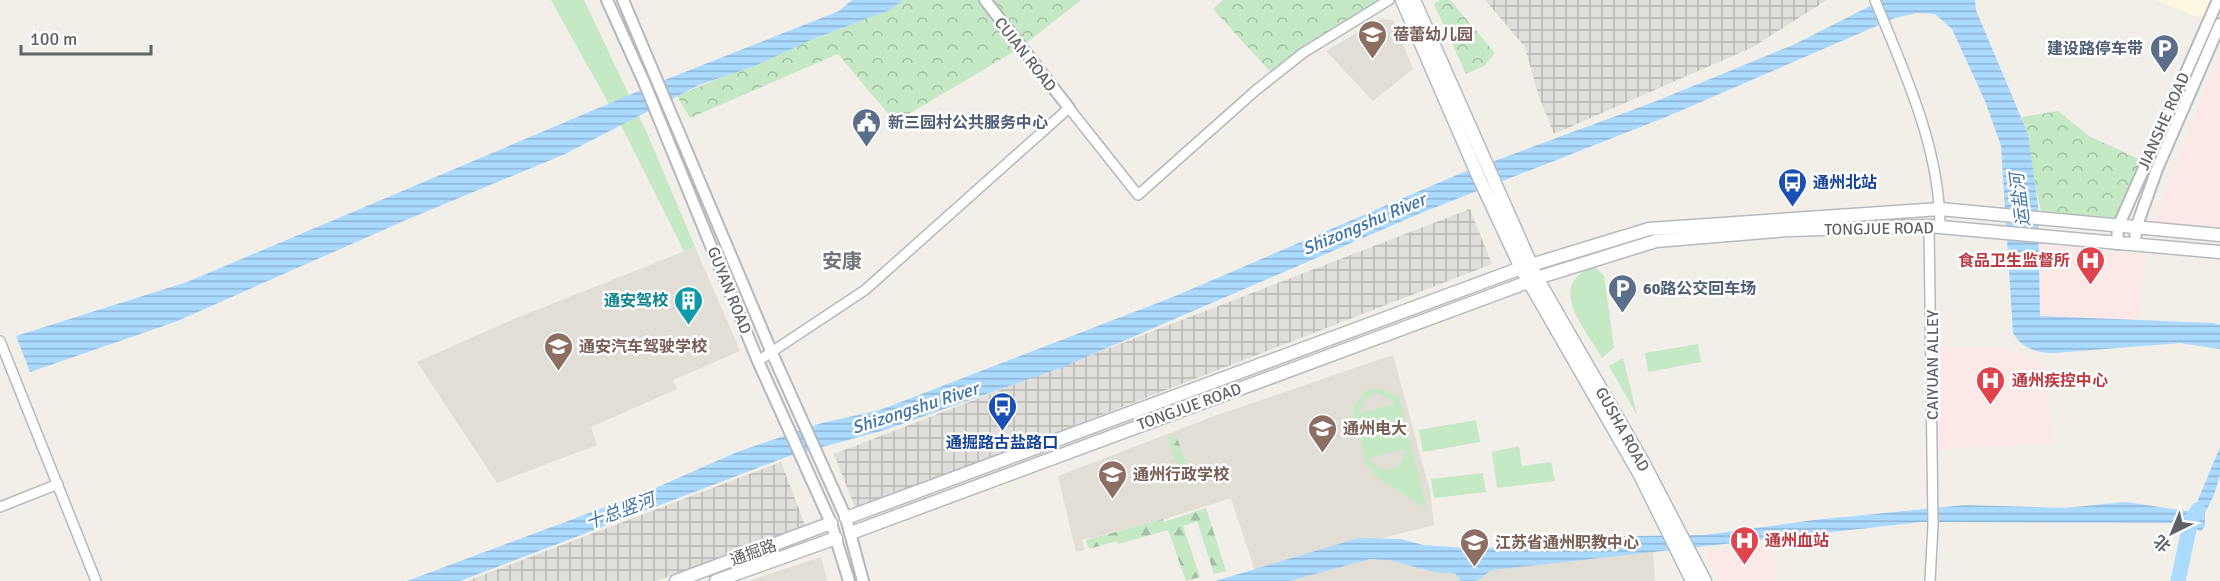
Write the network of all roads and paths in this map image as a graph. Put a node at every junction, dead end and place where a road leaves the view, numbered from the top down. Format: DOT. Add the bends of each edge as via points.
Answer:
graph roads {
  1 [pos="607,0"];
  2 [pos="623,0"];
  3 [pos="985,0"];
  4 [pos="1389,0"];
  5 [pos="1402,0"];
  6 [pos="1414,0"];
  7 [pos="1875,0"];
  8 [pos="2218,0"];
  9 [pos="2220,24"];
  10 [pos="1069,108"];
  11 [pos="1475,153"];
  12 [pos="1940,209"];
  13 [pos="1935,226"];
  14 [pos="2118,227"];
  15 [pos="2136,228"];
  16 [pos="2220,235"];
  17 [pos="2118,244"];
  18 [pos="2135,244"];
  19 [pos="2220,252"];
  20 [pos="1526,266"];
  21 [pos="1533,280"];
  22 [pos="0,341"];
  23 [pos="772,353"];
  24 [pos="758,361"];
  25 [pos="58,484"];
  26 [pos="0,507"];
  27 [pos="846,518"];
  28 [pos="831,523"];
  29 [pos="851,533"];
  30 [pos="836,538"];
  31 [pos="96,581"];
  32 [pos="676,581"];
  33 [pos="716,581"];
  34 [pos="849,581"];
  35 [pos="863,581"];
  36 [pos="1692,581"];
  37 [pos="1705,581"];
  38 [pos="1929,581"];
  1 -- 24 [label="street, GUYAN ROAD"];
  2 -- 23 [label="street, GUYAN ROAD"];
  3 -- 10 [label="street, CUIAN ROAD"];
  4 -- 10 [label="street" via="1303,52 1138,195"];
  5 -- 11 [label="main road"];
  6 -- 11 [label="main road"];
  7 -- 12 [label="street, CAIYUAN ALLEY" via="1911,87"];
  8 -- 14 [label="street, JIANSHE ROAD"];
  9 -- 15 [label="street, JIANSHE ROAD" via="2157,169"];
  10 -- 23 [label="street" via="865,290"];
  11 -- 20 [label="main road"];
  12 -- 13 [label="street, CAIYUAN ALLEY"];
  12 -- 14 [label="main road, TONGJUE ROAD"];
  12 -- 20 [label="main road, TONGJUE ROAD" via="1649,229"];
  13 -- 17 [label="main road, TONGJUE ROAD"];
  13 -- 21 [label="main road, TONGJUE ROAD" via="1753,233 1656,242"];
  13 -- 38 [label="street, CAIYUAN ALLEY" via="1933,525"];
  14 -- 15 [label="main road"];
  14 -- 17 [label="street, JIANSHE ROAD"];
  15 -- 16 [label="main road"];
  15 -- 18 [label="street, JIANSHE ROAD"];
  17 -- 18 [label="main road"];
  18 -- 19 [label="main road"];
  20 -- 21 [label="main road"];
  20 -- 27 [label="main road, TONGJUE ROAD"];
  21 -- 29 [label="main road, TONGJUE ROAD"];
  21 -- 36 [label="main road, GUSHA ROAD" via="1640,475"];
  21 -- 37 [label="main road, GUSHA ROAD" via="1642,462"];
  22 -- 25 [label="street"];
  23 -- 24 [label="street"];
  23 -- 27 [label="street, GUYAN ROAD"];
  24 -- 28 [label="street, GUYAN ROAD"];
  25 -- 26 [label="street"];
  25 -- 31 [label="street"];
  27 -- 28 [label="street"];
  27 -- 29 [label="street, GUYAN ROAD"];
  28 -- 30 [label="street, GUYAN ROAD"];
  28 -- 32 [label="main road, 通掘路"];
  29 -- 30 [label="street"];
  29 -- 35 [label="street, GUYAN ROAD"];
  30 -- 33 [label="main road, 通掘路"];
  30 -- 34 [label="street, GUYAN ROAD"];
}
